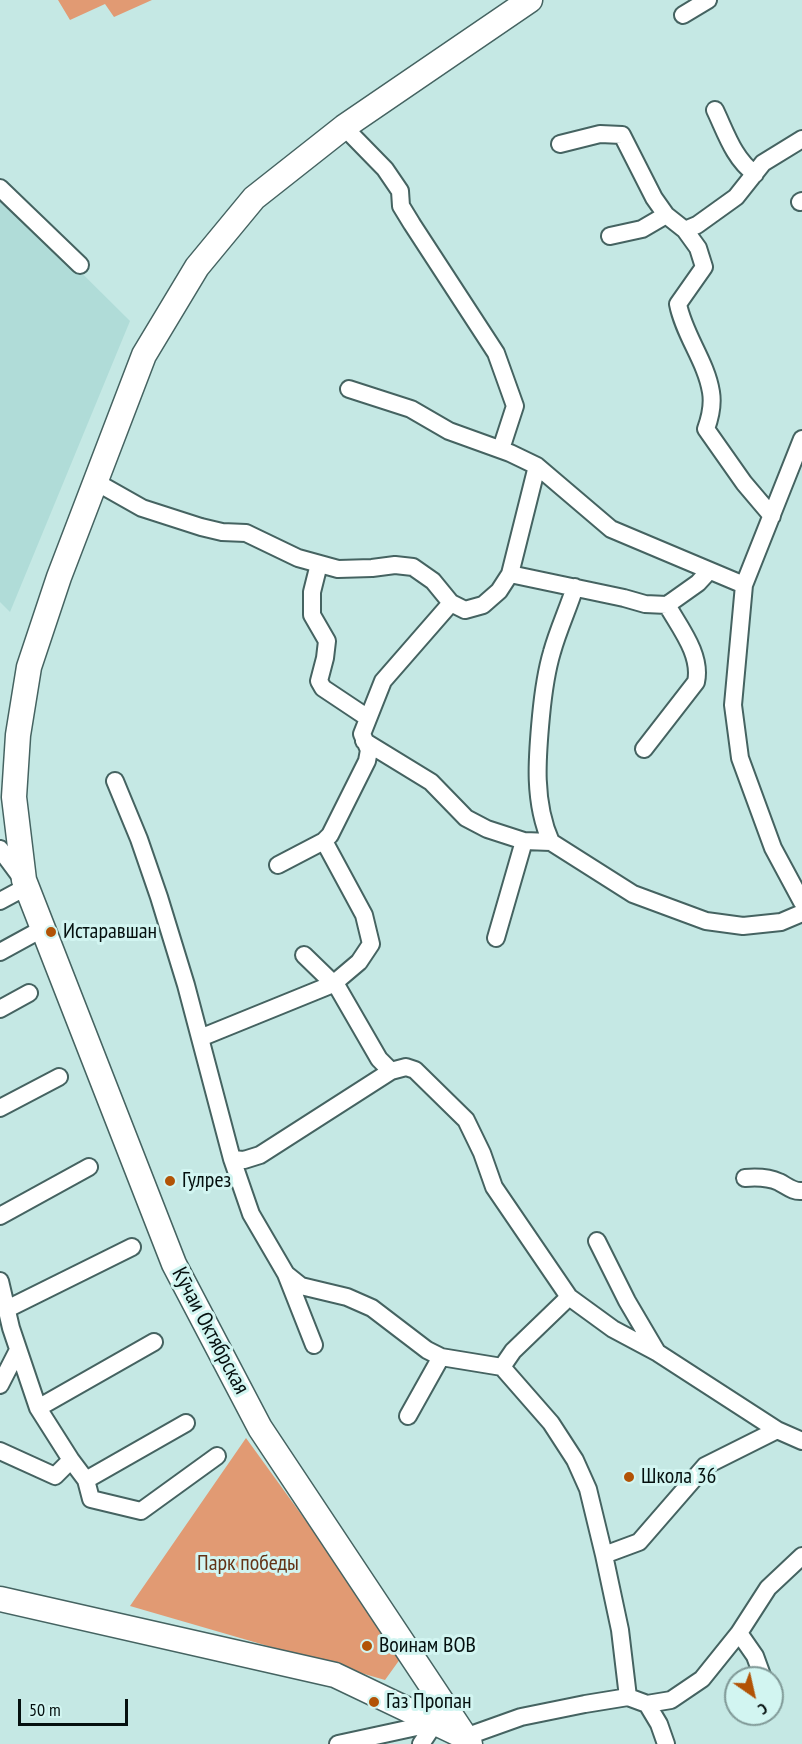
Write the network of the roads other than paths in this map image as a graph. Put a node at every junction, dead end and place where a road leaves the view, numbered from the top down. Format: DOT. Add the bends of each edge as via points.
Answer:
graph roads {
  1 [pos="530,0"];
  2 [pos="708,0"];
  3 [pos="683,15"];
  4 [pos="715,110"];
  5 [pos="344,127"];
  6 [pos="802,139"];
  7 [pos="560,144"];
  8 [pos="755,174"];
  9 [pos="0,188"];
  10 [pos="666,215"];
  11 [pos="685,230"];
  12 [pos="610,236"];
  13 [pos="80,264"];
  14 [pos="349,389"];
  15 [pos="802,439"];
  16 [pos="501,449"];
  17 [pos="537,466"];
  18 [pos="96,482"];
  19 [pos="771,516"];
  20 [pos="319,564"];
  21 [pos="709,571"];
  22 [pos="510,574"];
  23 [pos="744,585"];
  24 [pos="575,587"];
  25 [pos="451,603"];
  26 [pos="667,605"];
  27 [pos="368,718"];
  28 [pos="364,741"];
  29 [pos="644,749"];
  30 [pos="115,781"];
  31 [pos="524,841"];
  32 [pos="324,842"];
  33 [pos="551,842"];
  34 [pos="0,849"];
  35 [pos="278,865"];
  36 [pos="25,884"];
  37 [pos="0,900"];
  38 [pos="802,902"];
  39 [pos="802,913"];
  40 [pos="42,929"];
  41 [pos="496,938"];
  42 [pos="0,952"];
  43 [pos="304,955"];
  44 [pos="333,984"];
  45 [pos="29,993"];
  46 [pos="0,1009"];
  47 [pos="200,1038"];
  48 [pos="391,1071"];
  49 [pos="59,1077"];
  50 [pos="0,1108"];
  51 [pos="232,1159"];
  52 [pos="89,1167"];
  53 [pos="745,1178"];
  54 [pos="802,1191"];
  55 [pos="0,1216"];
  56 [pos="597,1241"];
  57 [pos="132,1247"];
  58 [pos="285,1275"];
  59 [pos="0,1281"];
  60 [pos="569,1297"];
  61 [pos="7,1309"];
  62 [pos="154,1342"];
  63 [pos="314,1345"];
  64 [pos="18,1350"];
  65 [pos="658,1353"];
  66 [pos="441,1357"];
  67 [pos="502,1367"];
  68 [pos="0,1385"];
  69 [pos="38,1408"];
  70 [pos="408,1416"];
  71 [pos="186,1423"];
  72 [pos="777,1430"];
  73 [pos="802,1441"];
  74 [pos="0,1451"];
  75 [pos="217,1456"];
  76 [pos="71,1460"];
  77 [pos="86,1480"];
  78 [pos="604,1554"];
  79 [pos="802,1556"];
  80 [pos="0,1599"];
  81 [pos="739,1633"];
  82 [pos="759,1666"];
  83 [pos="628,1697"];
  84 [pos="647,1704"];
  85 [pos="435,1723"];
  86 [pos="468,1741"];
  87 [pos="338,1744"];
  88 [pos="421,1744"];
  89 [pos="666,1744"];
  1 -- 5 [label="main road, Кӯчаи Октябрская"];
  2 -- 3 [label="street"];
  4 -- 8 [label="street" via="738,158"];
  5 -- 16 [label="street" via="385,169 400,191 401,206 496,353 515,406"];
  5 -- 18 [label="main road, Кӯчаи Октябрская" via="254,198 197,267 144,355"];
  6 -- 8 [label="street" via="763,163"];
  7 -- 10 [label="street" via="600,134 622,135"];
  8 -- 11 [label="street" via="736,197"];
  9 -- 13 [label="street"];
  10 -- 11 [label="street"];
  10 -- 12 [label="street" via="642,230"];
  11 -- 19 [label="street" via="698,248 704,267 678,304 712,393 706,429"];
  14 -- 16 [label="street" via="411,409 449,431"];
  15 -- 19 [label="street"];
  16 -- 17 [label="street"];
  17 -- 21 [label="street" via="611,528"];
  17 -- 22 [label="street"];
  18 -- 20 [label="street" via="142,508 201,527 246,533"];
  18 -- 36 [label="main road, Кӯчаи Октябрская" via="29,667 18,735 14,797"];
  19 -- 23 [label="street"];
  20 -- 25 [label="street" via="338,569 412,567 434,581"];
  20 -- 27 [label="street" via="312,592 312,615 327,641 319,681 323,688"];
  21 -- 23 [label="street"];
  21 -- 26 [label="street"];
  22 -- 24 [label="street"];
  22 -- 25 [label="street" via="483,605 465,610"];
  23 -- 38 [label="street" via="733,705 740,758 773,848"];
  24 -- 26 [label="street" via="645,604"];
  24 -- 33 [label="street" via="551,653 538,744 537,784 541,814"];
  25 -- 27 [label="street" via="383,681"];
  26 -- 29 [label="street" via="699,670 696,682"];
  27 -- 28 [label="street" via="362,734"];
  28 -- 31 [label="street" via="431,782 466,818 487,830"];
  28 -- 32 [label="street" via="369,750 367,761"];
  30 -- 47 [label="street" via="142,848"];
  31 -- 33 [label="street"];
  31 -- 41 [label="street"];
  32 -- 35 [label="street"];
  32 -- 44 [label="street" via="364,915 371,944 359,962"];
  33 -- 39 [label="street" via="633,894 706,921 743,926 781,922"];
  34 -- 36 [label="street"];
  36 -- 37 [label="street"];
  36 -- 40 [label="main road, Кӯчаи Октябрская"];
  40 -- 42 [label="street"];
  40 -- 86 [label="main road, Кӯчаи Октябрская" via="174,1264 190,1295 260,1428"];
  43 -- 44 [label="street"];
  44 -- 47 [label="street"];
  44 -- 48 [label="street" via="379,1059"];
  45 -- 46 [label="street"];
  47 -- 51 [label="street"];
  48 -- 51 [label="street" via="260,1155"];
  48 -- 60 [label="street" via="406,1067 415,1071 466,1120 494,1187"];
  49 -- 50 [label="street"];
  51 -- 58 [label="street" via="251,1214"];
  52 -- 55 [label="street"];
  53 -- 54 [label="street" via="759,1176"];
  56 -- 65 [label="street"];
  57 -- 61 [label="street"];
  58 -- 63 [label="street"];
  58 -- 66 [label="street" via="301,1286 347,1297 372,1308"];
  59 -- 61 [label="street"];
  60 -- 65 [label="street" via="614,1329"];
  60 -- 67 [label="street" via="513,1351"];
  61 -- 64 [label="street"];
  62 -- 69 [label="street"];
  64 -- 68 [label="street"];
  64 -- 69 [label="street"];
  65 -- 72 [label="street"];
  66 -- 67 [label="street"];
  66 -- 70 [label="street"];
  67 -- 78 [label="street" via="551,1423 575,1460 588,1489"];
  69 -- 76 [label="street"];
  71 -- 77 [label="street"];
  72 -- 73 [label="street"];
  72 -- 78 [label="street" via="705,1466 639,1542"];
  74 -- 76 [label="street" via="55,1476"];
  75 -- 77 [label="street" via="141,1511 91,1499"];
  76 -- 77 [label="street"];
  78 -- 83 [label="street" via="620,1630"];
  79 -- 81 [label="street" via="768,1588"];
  80 -- 85 [label="main road" via="335,1676"];
  81 -- 82 [label="street"];
  81 -- 84 [label="street" via="702,1679 671,1700"];
  83 -- 84 [label="street"];
  83 -- 86 [label="street" via="521,1717"];
  84 -- 89 [label="street"];
  85 -- 86 [label="main road"];
  85 -- 87 [label="street"];
  85 -- 88 [label="street"];
}
